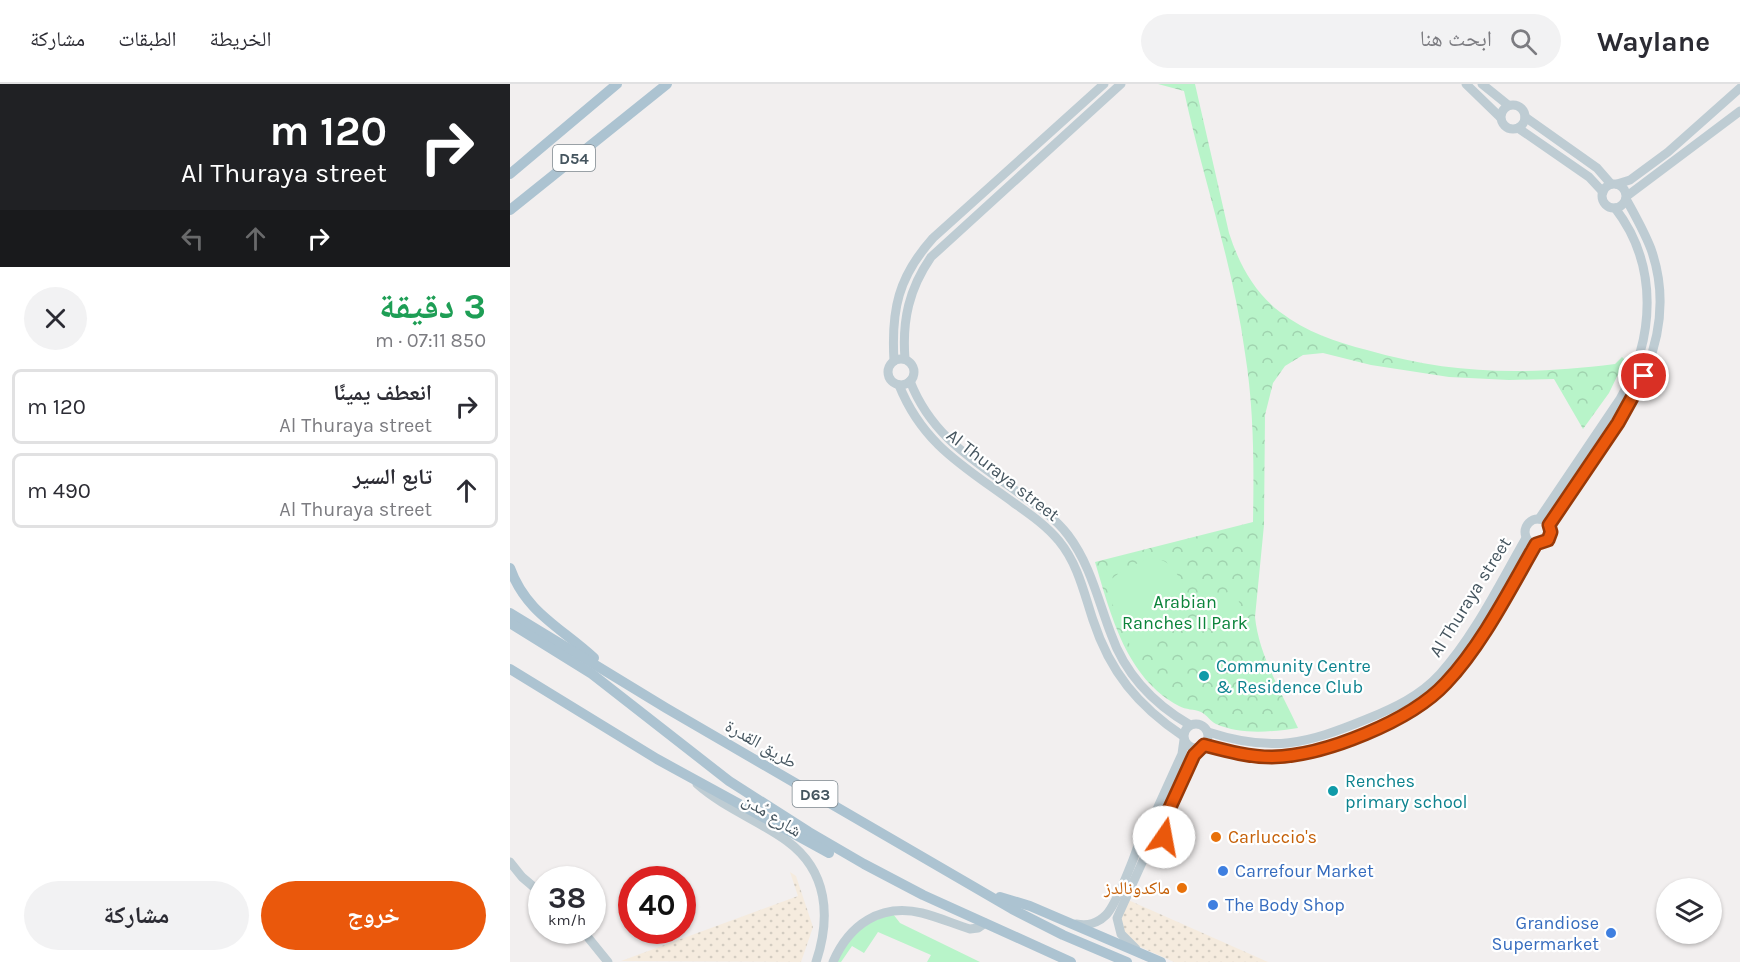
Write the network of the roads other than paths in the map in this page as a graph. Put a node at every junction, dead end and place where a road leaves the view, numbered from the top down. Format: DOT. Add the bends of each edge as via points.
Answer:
graph roads {
  1 [pos="617,84"];
  2 [pos="667,84"];
  3 [pos="1104,84"];
  4 [pos="1121,84"];
  5 [pos="1466,84"];
  6 [pos="1482,84"];
  7 [pos="1739,88"];
  8 [pos="1740,102"];
  9 [pos="1508,105"];
  10 [pos="1737,114"];
  11 [pos="1500,117"];
  12 [pos="1525,117"];
  13 [pos="1518,128"];
  14 [pos="1668,152"];
  15 [pos="1675,160"];
  16 [pos="1656,167"];
  17 [pos="510,174"];
  18 [pos="548,178"];
  19 [pos="1614,184"];
  20 [pos="1603,192"];
  21 [pos="1626,198"];
  22 [pos="1615,208"];
  23 [pos="510,210"];
  24 [pos="510,218"];
  25 [pos="905,359"];
  26 [pos="894,361"];
  27 [pos="910,381"];
  28 [pos="899,385"];
  29 [pos="1539,519"];
  30 [pos="1549,525"];
  31 [pos="1526,538"];
  32 [pos="1536,544"];
  33 [pos="510,568"];
  34 [pos="510,613"];
  35 [pos="510,623"];
  36 [pos="510,669"];
  37 [pos="607,671"];
  38 [pos="1190,725"];
  39 [pos="1208,732"];
  40 [pos="1183,738"];
  41 [pos="1202,747"];
  42 [pos="1172,775"];
  43 [pos="690,778"];
  44 [pos="1183,780"];
  45 [pos="1161,801"];
  46 [pos="1172,805"];
  47 [pos="1152,820"];
  48 [pos="1162,825"];
  49 [pos="1140,838"];
  50 [pos="1150,845"];
  51 [pos="510,862"];
  52 [pos="892,880"];
  53 [pos="528,882"];
  54 [pos="987,894"];
  55 [pos="1059,920"];
  56 [pos="985,923"];
  57 [pos="593,944"];
  58 [pos="1159,961"];
  59 [pos="608,962"];
  60 [pos="816,962"];
  61 [pos="833,962"];
  62 [pos="1071,962"];
  63 [pos="1127,962"];
  1 -- 17 [label="main road, D54"];
  2 -- 18 [label="main road, D54"];
  3 -- 26 [label="street" via="921,252 902,283 897,300 892,336"];
  4 -- 25 [label="street" via="931,256 908,303"];
  5 -- 11 [label="street"];
  6 -- 9 [label="street"];
  7 -- 14 [label="street"];
  8 -- 10 [label="street"];
  9 -- 11 [label="street"];
  9 -- 12 [label="street" via="1519,106"];
  10 -- 15 [label="street"];
  11 -- 13 [label="street" via="1507,128"];
  12 -- 13 [label="street"];
  12 -- 19 [label="street"];
  13 -- 20 [label="street" via="1583,172"];
  14 -- 15 [label="street"];
  14 -- 16 [label="street"];
  15 -- 16 [label="street"];
  16 -- 19 [label="street"];
  16 -- 21 [label="street"];
  18 -- 23 [label="main road, D54"];
  18 -- 24 [label="main road"];
  19 -- 20 [label="street"];
  19 -- 21 [label="street" via="1624,188"];
  20 -- 22 [label="street" via="1605,203"];
  21 -- 22 [label="street"];
  21 -- 30 [label="street" via="1656,270 1659,313 1654,346 1631,402"];
  22 -- 29 [label="street" via="1628,226 1644,266 1648,307 1641,353 1620,399"];
  25 -- 26 [label="street"];
  25 -- 27 [label="street" via="914,369"];
  26 -- 28 [label="street" via="888,373 890,380"];
  27 -- 28 [label="street"];
  27 -- 38 [label="street, Al Thuraya street" via="930,419 949,440 1044,511 1066,533 1087,566 1112,637 1130,671 1160,705"];
  28 -- 40 [label="street, Al Thuraya street" via="920,425 940,448 1036,518 1061,543 1079,576 1112,665 1139,701"];
  29 -- 30 [label="street"];
  29 -- 31 [label="street" via="1527,524"];
  30 -- 32 [label="street" via="1548,540"];
  31 -- 32 [label="street"];
  31 -- 39 [label="street, Al Thuraya street" via="1450,663 1412,698 1303,742 1253,744"];
  32 -- 41 [label="street, Al Thuraya street" via="1460,667 1420,706 1340,743 1302,754 1252,756"];
  33 -- 37 [label="main road" via="540,615"];
  34 -- 37 [label="main road, طريق القدرة / D63"];
  35 -- 52 [label="main road, D63" via="607,685 755,798"];
  36 -- 43 [label="main road"];
  37 -- 54 [label="main road, طريق القدرة / D63"];
  38 -- 39 [label="street" via="1203,726"];
  38 -- 40 [label="street"];
  39 -- 41 [label="street"];
  40 -- 41 [label="street" via="1188,746"];
  40 -- 42 [label="street" via="1183,750"];
  41 -- 44 [label="street"];
  42 -- 44 [label="street"];
  42 -- 45 [label="street"];
  43 -- 52 [label="main road" via="833,855"];
  43 -- 60 [label="street, شارع مُدن" via="718,801 786,841 808,863 822,891 825,915 824,938"];
  44 -- 46 [label="street"];
  45 -- 46 [label="street"];
  45 -- 47 [label="street"];
  46 -- 48 [label="street"];
  47 -- 48 [label="street"];
  47 -- 49 [label="street" via="1141,826"];
  48 -- 50 [label="street" via="1162,840"];
  49 -- 50 [label="street"];
  49 -- 55 [label="street" via="1108,914 1086,926"];
  50 -- 58 [label="street" via="1117,918 1128,943"];
  51 -- 53 [label="street"];
  52 -- 56 [label="main road, D63"];
  54 -- 55 [label="main road" via="1019,902"];
  54 -- 63 [label="main road, طريق القدرة / D63" via="1054,931"];
  55 -- 58 [label="main road"];
  56 -- 61 [label="street" via="970,929 923,913 889,912 851,931"];
  56 -- 62 [label="main road, D63"];
  57 -- 59 [label="street"];
}
